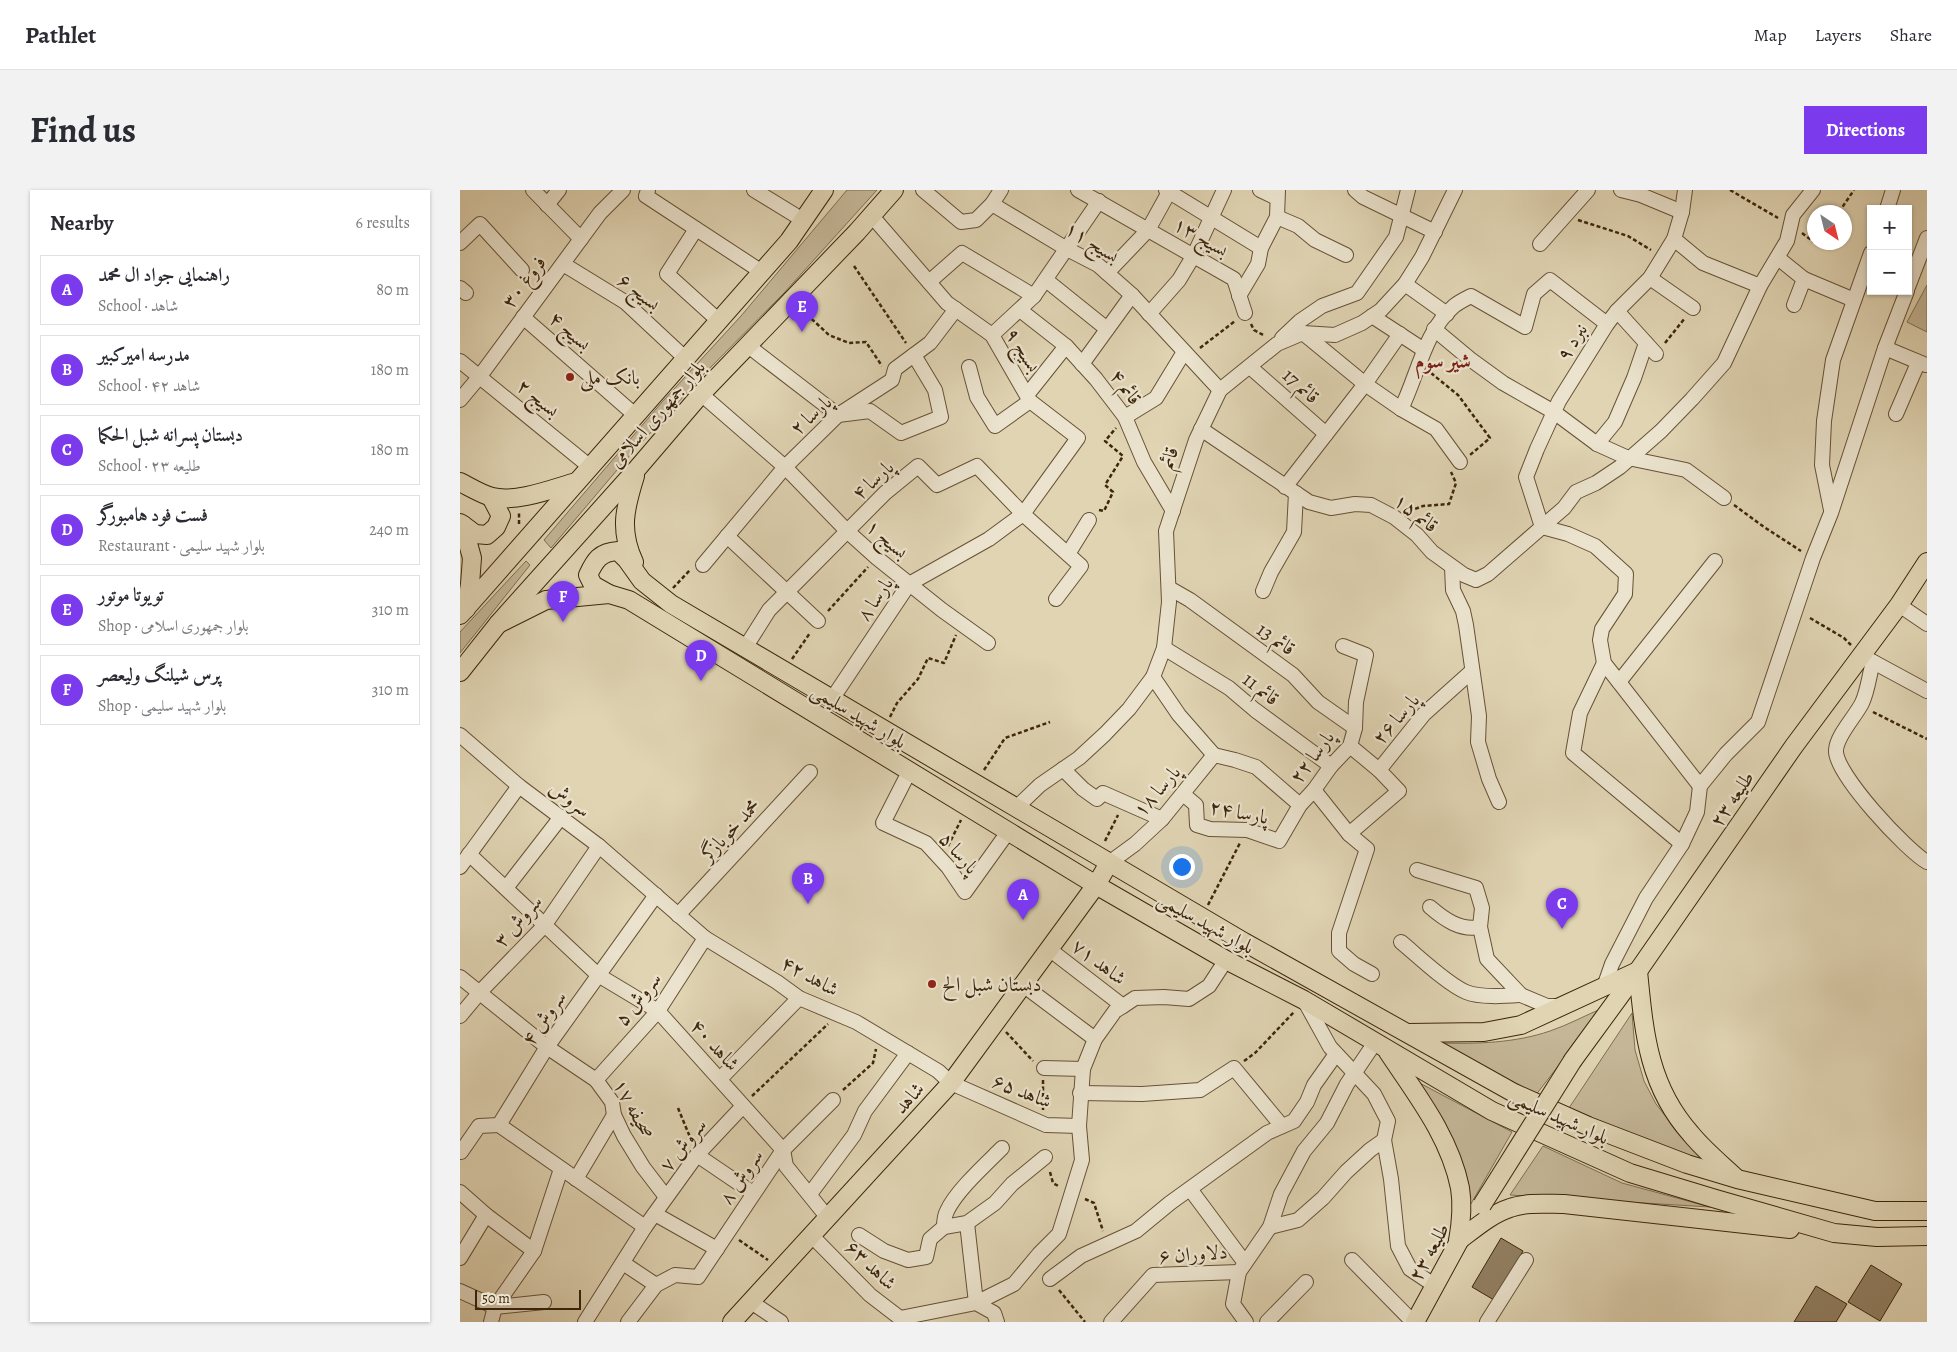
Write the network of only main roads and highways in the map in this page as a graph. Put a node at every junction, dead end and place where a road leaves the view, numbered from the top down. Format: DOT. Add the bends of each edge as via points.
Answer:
graph roads {
  1 [pos="824,190"];
  2 [pos="894,190"];
  3 [pos="636,470"];
  4 [pos="576,481"];
  5 [pos="460,482"];
  6 [pos="491,497"];
  7 [pos="462,524"];
  8 [pos="1927,562"];
  9 [pos="642,580"];
  10 [pos="609,594"];
  11 [pos="463,612"];
  12 [pos="498,624"];
  13 [pos="460,672"];
  14 [pos="1103,859"];
  15 [pos="1096,885"];
  16 [pos="1638,971"];
  17 [pos="1408,1033"];
  18 [pos="1381,1044"];
  19 [pos="1737,1179"];
  20 [pos="1927,1211"];
  21 [pos="1834,1233"];
  22 [pos="1458,1241"];
  23 [pos="1926,1241"];
  24 [pos="732,1322"];
  25 [pos="1414,1322"];
  1 -- 4 [label="main road, بلوار جمهوری اسلامی" via="789,241"];
  2 -- 3 [label="main road, بلوار جمهوری اسلامی" via="747,345"];
  3 -- 9 [label="main road" via="626,507 626,544"];
  3 -- 12 [label="main road, بلوار جمهوری اسلامی"];
  4 -- 6 [label="main road" via="539,492 506,498"];
  4 -- 11 [label="main road, بلوار جمهوری اسلامی"];
  5 -- 6 [label="main road"];
  6 -- 7 [label="main road" via="501,516 487,536 475,534"];
  7 -- 11 [label="main road" via="472,558"];
  8 -- 16 [label="main road, طلیعه ۲۳" via="1867,659 1794,746"];
  9 -- 10 [label="main road" via="618,550 606,551 588,575 593,585"];
  9 -- 14 [label="main road, بلوار شهید سلیمی" via="664,598 745,648"];
  10 -- 12 [label="main road, بلوار شهید سلیمی" via="546,600"];
  10 -- 15 [label="main road, بلوار شهید سلیمی" via="629,600"];
  12 -- 13 [label="main road, بلوار جمهوری اسلامی"];
  14 -- 15 [label="main road, شاهد"];
  14 -- 17 [label="main road, بلوار شهید سلیمی"];
  15 -- 18 [label="main road, بلوار شهید سلیمی"];
  15 -- 24 [label="main road, شاهد" via="951,1083"];
  16 -- 17 [label="main road" via="1521,1025 1484,1032"];
  16 -- 19 [label="main road" via="1648,1054 1663,1093 1692,1135"];
  16 -- 22 [label="main road, طلیعه ۲۳, bridge" via="1573,1060"];
  17 -- 19 [label="main road, بلوار شهید سلیمی" via="1514,1093 1588,1126 1687,1164"];
  18 -- 21 [label="main road, بلوار شهید سلیمی" via="1492,1111 1630,1173"];
  18 -- 22 [label="main road" via="1432,1119 1451,1157 1460,1188 1462,1217"];
  19 -- 20 [label="main road, بلوار شهید سلیمی" via="1875,1211"];
  21 -- 22 [label="main road" via="1540,1204 1510,1208"];
  21 -- 23 [label="main road, بلوار شهید سلیمی"];
  22 -- 25 [label="main road, طلیعه ۲۳"];
}
